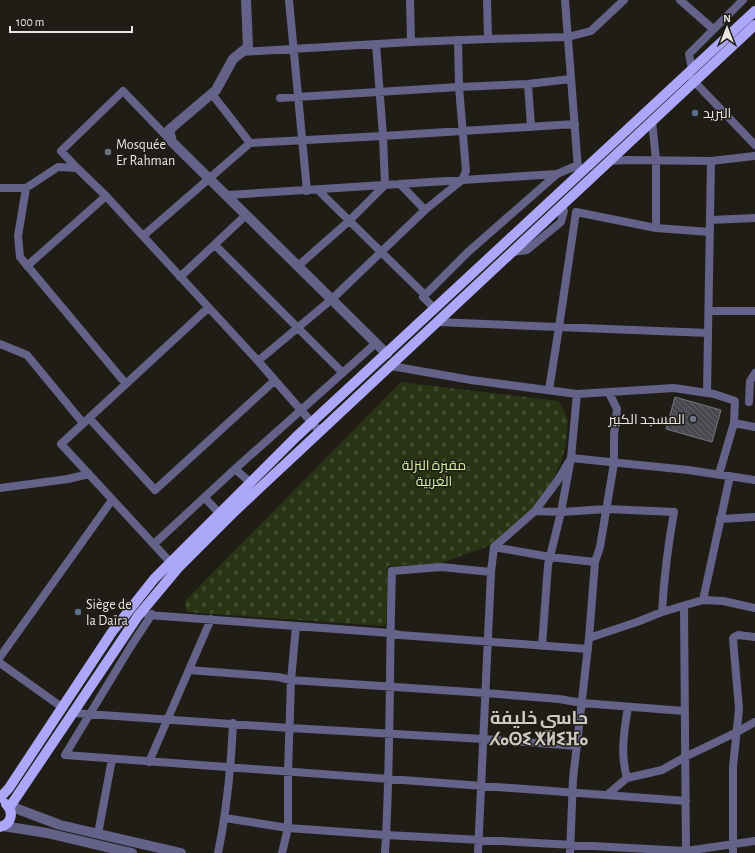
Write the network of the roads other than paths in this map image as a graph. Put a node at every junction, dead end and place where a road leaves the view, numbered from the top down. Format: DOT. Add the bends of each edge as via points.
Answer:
graph roads {
  1 [pos="246,0"];
  2 [pos="289,0"];
  3 [pos="410,0"];
  4 [pos="487,0"];
  5 [pos="565,0"];
  6 [pos="624,0"];
  7 [pos="680,0"];
  8 [pos="743,0"];
  9 [pos="755,11"];
  10 [pos="755,25"];
  11 [pos="713,29"];
  12 [pos="568,37"];
  13 [pos="488,39"];
  14 [pos="458,40"];
  15 [pos="411,42"];
  16 [pos="376,44"];
  17 [pos="294,48"];
  18 [pos="242,52"];
  19 [pos="689,71"];
  20 [pos="572,79"];
  21 [pos="694,82"];
  22 [pos="528,84"];
  23 [pos="460,87"];
  24 [pos="380,92"];
  25 [pos="212,94"];
  26 [pos="298,96"];
  27 [pos="280,98"];
  28 [pos="652,121"];
  29 [pos="575,124"];
  30 [pos="531,127"];
  31 [pos="463,131"];
  32 [pos="383,136"];
  33 [pos="302,139"];
  34 [pos="172,142"];
  35 [pos="250,143"];
  36 [pos="755,145"];
  37 [pos="755,156"];
  38 [pos="656,160"];
  39 [pos="610,161"];
  40 [pos="711,161"];
  41 [pos="77,168"];
  42 [pos="578,170"];
  43 [pos="557,174"];
  44 [pos="209,178"];
  45 [pos="462,180"];
  46 [pos="400,184"];
  47 [pos="385,186"];
  48 [pos="0,188"];
  49 [pos="26,188"];
  50 [pos="307,191"];
  51 [pos="319,191"];
  52 [pos="106,196"];
  53 [pos="226,196"];
  54 [pos="563,208"];
  55 [pos="425,210"];
  56 [pos="576,212"];
  57 [pos="246,215"];
  58 [pos="755,218"];
  59 [pos="710,220"];
  60 [pos="350,221"];
  61 [pos="656,228"];
  62 [pos="710,232"];
  63 [pos="143,236"];
  64 [pos="215,245"];
  65 [pos="381,253"];
  66 [pos="27,266"];
  67 [pos="298,266"];
  68 [pos="180,277"];
  69 [pos="425,295"];
  70 [pos="332,299"];
  71 [pos="208,308"];
  72 [pos="435,309"];
  73 [pos="708,311"];
  74 [pos="755,311"];
  75 [pos="437,322"];
  76 [pos="560,327"];
  77 [pos="297,328"];
  78 [pos="708,333"];
  79 [pos="376,343"];
  80 [pos="0,344"];
  81 [pos="387,354"];
  82 [pos="258,361"];
  83 [pos="391,366"];
  84 [pos="343,373"];
  85 [pos="755,373"];
  86 [pos="274,381"];
  87 [pos="126,384"];
  88 [pos="549,390"];
  89 [pos="609,393"];
  90 [pos="707,393"];
  91 [pos="577,394"];
  92 [pos="736,401"];
  93 [pos="752,402"];
  94 [pos="300,411"];
  95 [pos="86,421"];
  96 [pos="734,423"];
  97 [pos="311,424"];
  98 [pos="755,427"];
  99 [pos="320,432"];
  100 [pos="571,458"];
  101 [pos="614,464"];
  102 [pos="236,469"];
  103 [pos="89,474"];
  104 [pos="719,474"];
  105 [pos="730,476"];
  106 [pos="755,480"];
  107 [pos="251,483"];
  108 [pos="0,488"];
  109 [pos="205,498"];
  110 [pos="112,500"];
  111 [pos="607,509"];
  112 [pos="536,511"];
  113 [pos="561,512"];
  114 [pos="220,514"];
  115 [pos="755,517"];
  116 [pos="720,519"];
  117 [pos="154,544"];
  118 [pos="494,547"];
  119 [pos="550,557"];
  120 [pos="595,562"];
  121 [pos="171,563"];
  122 [pos="491,572"];
  123 [pos="703,600"];
  124 [pos="684,606"];
  125 [pos="755,608"];
  126 [pos="662,612"];
  127 [pos="152,614"];
  128 [pos="138,616"];
  129 [pos="211,619"];
  130 [pos="296,626"];
  131 [pos="112,632"];
  132 [pos="390,632"];
  133 [pos="755,637"];
  134 [pos="590,638"];
  135 [pos="122,639"];
  136 [pos="488,642"];
  137 [pos="130,646"];
  138 [pos="542,646"];
  139 [pos="588,649"];
  140 [pos="0,657"];
  141 [pos="0,663"];
  142 [pos="189,670"];
  143 [pos="291,680"];
  144 [pos="389,686"];
  145 [pos="485,693"];
  146 [pos="582,703"];
  147 [pos="628,707"];
  148 [pos="63,708"];
  149 [pos="684,711"];
  150 [pos="73,713"];
  151 [pos="89,715"];
  152 [pos="167,720"];
  153 [pos="755,722"];
  154 [pos="233,723"];
  155 [pos="290,728"];
  156 [pos="737,732"];
  157 [pos="389,733"];
  158 [pos="483,739"];
  159 [pos="577,746"];
  160 [pos="685,757"];
  161 [pos="112,759"];
  162 [pos="149,762"];
  163 [pos="231,768"];
  164 [pos="288,772"];
  165 [pos="627,778"];
  166 [pos="388,779"];
  167 [pos="481,786"];
  168 [pos="572,792"];
  169 [pos="607,795"];
  170 [pos="0,798"];
  171 [pos="686,801"];
  172 [pos="7,805"];
  173 [pos="225,818"];
  174 [pos="2,826"];
  175 [pos="288,828"];
  176 [pos="98,834"];
  177 [pos="386,835"];
  178 [pos="479,840"];
  179 [pos="755,841"];
  180 [pos="131,842"];
  181 [pos="570,844"];
  182 [pos="733,844"];
  183 [pos="174,852"];
  184 [pos="686,852"];
  185 [pos="130,853"];
  186 [pos="218,853"];
  187 [pos="282,853"];
  188 [pos="385,853"];
  189 [pos="478,853"];
  190 [pos="570,853"];
  191 [pos="733,853"];
  1 -- 18 [label="street" via="248,47"];
  2 -- 17 [label="street"];
  3 -- 15 [label="street"];
  4 -- 13 [label="street"];
  5 -- 12 [label="street"];
  6 -- 12 [label="street" via="592,32"];
  7 -- 11 [label="street"];
  8 -- 11 [label="street"];
  9 -- 19 [label="main road"];
  10 -- 21 [label="main road"];
  11 -- 19 [label="street" via="689,54"];
  12 -- 13 [label="street"];
  12 -- 20 [label="street"];
  13 -- 14 [label="street"];
  14 -- 15 [label="street"];
  14 -- 23 [label="street"];
  15 -- 16 [label="street"];
  16 -- 17 [label="street"];
  16 -- 24 [label="street"];
  17 -- 18 [label="street"];
  17 -- 26 [label="street"];
  18 -- 25 [label="street" via="233,59"];
  19 -- 21 [label="street"];
  19 -- 42 [label="main road"];
  20 -- 22 [label="street"];
  20 -- 29 [label="street"];
  21 -- 28 [label="main road"];
  21 -- 36 [label="street"];
  22 -- 23 [label="street"];
  22 -- 30 [label="street"];
  23 -- 24 [label="street"];
  23 -- 31 [label="street"];
  24 -- 26 [label="street"];
  24 -- 32 [label="street"];
  25 -- 34 [label="street" via="170,130"];
  25 -- 35 [label="street"];
  26 -- 27 [label="street"];
  26 -- 33 [label="street"];
  28 -- 38 [label="street"];
  28 -- 39 [label="main road"];
  29 -- 30 [label="street"];
  29 -- 42 [label="street"];
  30 -- 31 [label="street"];
  31 -- 32 [label="street"];
  31 -- 45 [label="street" via="466,171"];
  32 -- 33 [label="street"];
  32 -- 47 [label="street"];
  33 -- 35 [label="street"];
  33 -- 50 [label="street"];
  34 -- 41 [label="street" via="123,91 61,151"];
  34 -- 44 [label="street"];
  35 -- 44 [label="street"];
  37 -- 40 [label="street"];
  38 -- 39 [label="street"];
  38 -- 40 [label="street"];
  38 -- 61 [label="street"];
  39 -- 54 [label="main road"];
  40 -- 59 [label="street"];
  41 -- 49 [label="street" via="58,167"];
  41 -- 52 [label="street"];
  42 -- 43 [label="street"];
  42 -- 72 [label="main road"];
  43 -- 45 [label="street"];
  43 -- 69 [label="street" via="468,252"];
  44 -- 53 [label="street"];
  44 -- 63 [label="street"];
  45 -- 46 [label="street"];
  45 -- 55 [label="street"];
  46 -- 47 [label="street"];
  46 -- 55 [label="street"];
  47 -- 51 [label="street"];
  47 -- 60 [label="street"];
  48 -- 49 [label="street"];
  49 -- 66 [label="street" via="18,236 20,257"];
  50 -- 51 [label="street"];
  50 -- 53 [label="street"];
  51 -- 60 [label="street"];
  52 -- 63 [label="street"];
  52 -- 66 [label="street"];
  53 -- 57 [label="street"];
  54 -- 56 [label="street"];
  54 -- 75 [label="main road"];
  55 -- 65 [label="street"];
  56 -- 61 [label="street"];
  56 -- 76 [label="street"];
  57 -- 64 [label="street"];
  57 -- 67 [label="street"];
  58 -- 59 [label="street"];
  59 -- 62 [label="street"];
  60 -- 65 [label="street"];
  60 -- 67 [label="street"];
  61 -- 62 [label="street"];
  62 -- 73 [label="street"];
  63 -- 68 [label="street"];
  64 -- 68 [label="street"];
  64 -- 77 [label="street"];
  65 -- 69 [label="street"];
  65 -- 70 [label="street"];
  66 -- 87 [label="street"];
  67 -- 70 [label="street"];
  68 -- 71 [label="street"];
  69 -- 72 [label="street" via="423,297"];
  70 -- 77 [label="street"];
  70 -- 79 [label="street"];
  71 -- 82 [label="street"];
  71 -- 87 [label="street"];
  72 -- 81 [label="main road"];
  73 -- 74 [label="street"];
  73 -- 78 [label="street"];
  75 -- 76 [label="street"];
  75 -- 83 [label="main road"];
  76 -- 78 [label="street"];
  76 -- 88 [label="street"];
  77 -- 82 [label="street"];
  77 -- 84 [label="street"];
  78 -- 90 [label="street"];
  79 -- 81 [label="street"];
  79 -- 84 [label="street"];
  80 -- 95 [label="street" via="27,355"];
  81 -- 97 [label="main road"];
  82 -- 86 [label="street"];
  83 -- 88 [label="street"];
  83 -- 99 [label="main road"];
  84 -- 94 [label="street"];
  85 -- 93 [label="street" via="750,381"];
  86 -- 94 [label="street"];
  86 -- 95 [label="street" via="155,490"];
  87 -- 95 [label="street"];
  88 -- 91 [label="street"];
  89 -- 90 [label="street" via="674,388"];
  89 -- 91 [label="street"];
  89 -- 101 [label="street" via="617,409"];
  90 -- 92 [label="street"];
  91 -- 100 [label="street"];
  92 -- 93 [label="street"];
  92 -- 96 [label="street"];
  94 -- 97 [label="street"];
  94 -- 102 [label="street"];
  95 -- 103 [label="street" via="61,444"];
  96 -- 98 [label="street"];
  96 -- 104 [label="street"];
  97 -- 99 [label="street"];
  97 -- 107 [label="main road"];
  99 -- 128 [label="main road" via="184,563"];
  100 -- 101 [label="street"];
  100 -- 112 [label="street"];
  100 -- 113 [label="street"];
  101 -- 104 [label="street"];
  101 -- 111 [label="street"];
  102 -- 107 [label="street"];
  102 -- 109 [label="street"];
  103 -- 108 [label="street"];
  103 -- 110 [label="street"];
  104 -- 105 [label="street"];
  105 -- 106 [label="street"];
  105 -- 116 [label="street"];
  107 -- 114 [label="main road"];
  109 -- 114 [label="street"];
  109 -- 117 [label="street"];
  110 -- 117 [label="street"];
  110 -- 140 [label="street"];
  111 -- 113 [label="street"];
  111 -- 120 [label="street"];
  111 -- 126 [label="street" via="674,512 668,544"];
  112 -- 113 [label="street"];
  112 -- 118 [label="street"];
  113 -- 119 [label="street"];
  114 -- 121 [label="main road"];
  115 -- 116 [label="street"];
  116 -- 123 [label="street"];
  117 -- 121 [label="street"];
  118 -- 119 [label="street"];
  118 -- 122 [label="street"];
  119 -- 120 [label="street"];
  119 -- 138 [label="street"];
  120 -- 134 [label="street"];
  121 -- 131 [label="main road" via="154,579"];
  122 -- 132 [label="street" via="441,567 392,571"];
  122 -- 136 [label="street"];
  123 -- 124 [label="street"];
  123 -- 125 [label="street" via="723,601"];
  124 -- 126 [label="street"];
  124 -- 149 [label="street"];
  126 -- 134 [label="street"];
  127 -- 128 [label="street"];
  127 -- 129 [label="street"];
  127 -- 137 [label="street"];
  128 -- 135 [label="main road"];
  129 -- 130 [label="street"];
  129 -- 142 [label="street"];
  130 -- 132 [label="street"];
  130 -- 143 [label="street"];
  131 -- 135 [label="street"];
  131 -- 148 [label="main road"];
  132 -- 136 [label="street"];
  132 -- 144 [label="street"];
  133 -- 156 [label="street" via="738,635 733,639"];
  134 -- 139 [label="street"];
  135 -- 137 [label="street"];
  135 -- 150 [label="main road"];
  136 -- 138 [label="street"];
  136 -- 145 [label="street"];
  137 -- 151 [label="street"];
  138 -- 139 [label="street"];
  139 -- 146 [label="street"];
  141 -- 148 [label="street"];
  142 -- 143 [label="street"];
  142 -- 152 [label="street"];
  143 -- 144 [label="street"];
  143 -- 155 [label="street"];
  144 -- 145 [label="street"];
  144 -- 157 [label="street"];
  145 -- 146 [label="street"];
  145 -- 158 [label="street"];
  146 -- 147 [label="street"];
  146 -- 159 [label="street"];
  147 -- 149 [label="street"];
  147 -- 165 [label="street" via="622,747"];
  148 -- 170 [label="main road"];
  149 -- 160 [label="street"];
  150 -- 151 [label="street"];
  150 -- 172 [label="main road"];
  151 -- 152 [label="street"];
  151 -- 161 [label="street" via="65,755"];
  152 -- 154 [label="street"];
  152 -- 162 [label="street"];
  153 -- 156 [label="street"];
  154 -- 155 [label="street"];
  154 -- 163 [label="street"];
  155 -- 157 [label="street"];
  155 -- 164 [label="street"];
  156 -- 160 [label="street"];
  156 -- 182 [label="street"];
  157 -- 158 [label="street"];
  157 -- 166 [label="street"];
  158 -- 159 [label="street"];
  158 -- 167 [label="street"];
  159 -- 168 [label="street"];
  160 -- 165 [label="street" via="662,770"];
  160 -- 171 [label="street"];
  161 -- 162 [label="street"];
  161 -- 176 [label="street"];
  162 -- 163 [label="street"];
  163 -- 164 [label="street"];
  163 -- 173 [label="street"];
  164 -- 166 [label="street"];
  164 -- 175 [label="street"];
  165 -- 169 [label="street"];
  166 -- 167 [label="street"];
  166 -- 177 [label="street"];
  167 -- 168 [label="street"];
  167 -- 178 [label="street"];
  168 -- 169 [label="street"];
  168 -- 181 [label="street"];
  169 -- 171 [label="street"];
  171 -- 184 [label="street"];
  172 -- 174 [label="main road" via="11,815"];
  172 -- 176 [label="street" via="49,821"];
  173 -- 175 [label="street"];
  173 -- 186 [label="street"];
  174 -- 185 [label="street" via="47,833"];
  175 -- 177 [label="street"];
  175 -- 187 [label="street"];
  176 -- 180 [label="street"];
  177 -- 178 [label="street"];
  177 -- 188 [label="street"];
  178 -- 181 [label="street"];
  178 -- 189 [label="street"];
  179 -- 182 [label="street"];
  180 -- 183 [label="street"];
  180 -- 185 [label="street"];
  181 -- 184 [label="street"];
  181 -- 190 [label="street"];
  182 -- 184 [label="street"];
  182 -- 191 [label="street"];
}
